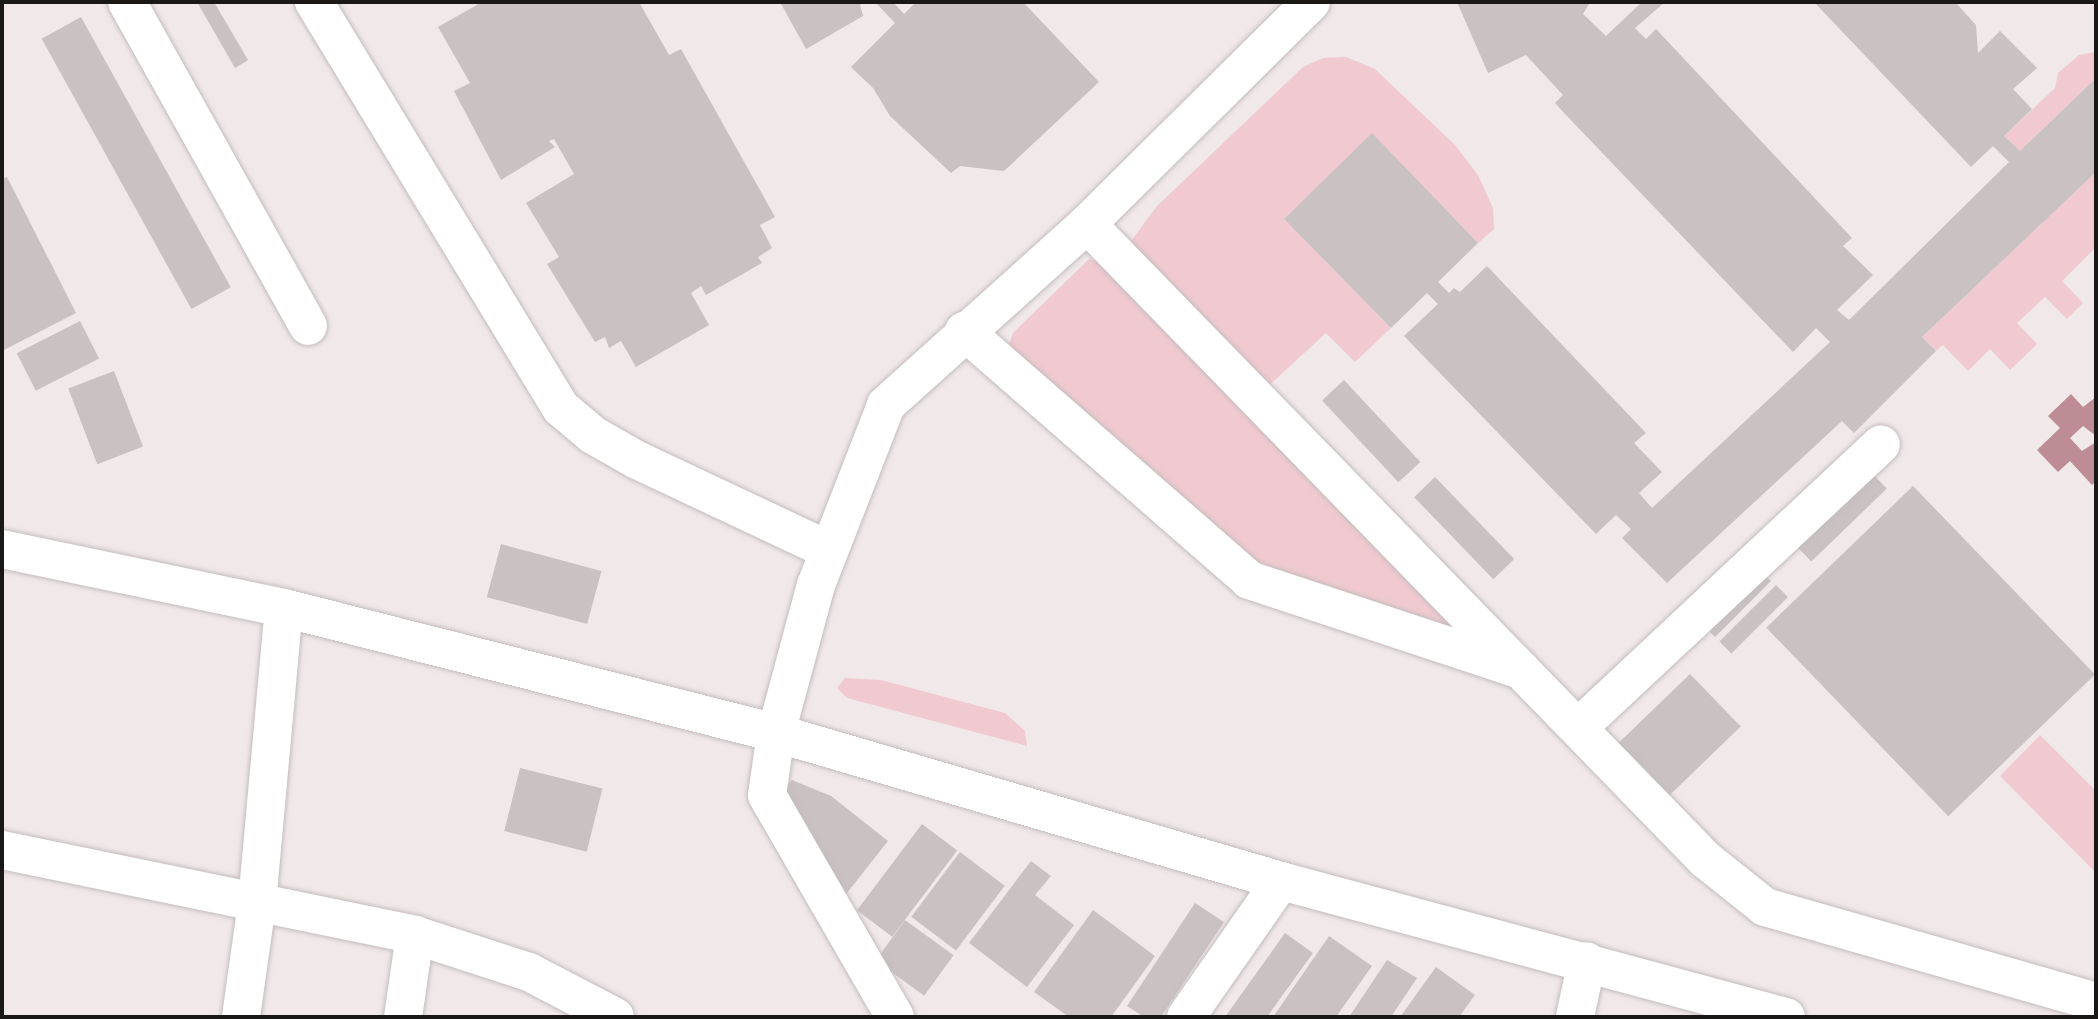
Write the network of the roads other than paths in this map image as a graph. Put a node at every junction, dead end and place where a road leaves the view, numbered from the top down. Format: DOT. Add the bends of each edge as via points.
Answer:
graph roads {
  1 [pos="127,2"];
  2 [pos="314,2"];
  3 [pos="1311,2"];
  4 [pos="1087,224"];
  5 [pos="309,326"];
  6 [pos="964,331"];
  7 [pos="1881,444"];
  8 [pos="2,550"];
  9 [pos="828,550"];
  10 [pos="284,608"];
  11 [pos="1529,673"];
  12 [pos="1580,726"];
  13 [pos="776,733"];
  14 [pos="2,850"];
  15 [pos="1281,881"];
  16 [pos="257,903"];
  17 [pos="415,935"];
  18 [pos="1587,961"];
  19 [pos="2096,1002"];
  20 [pos="241,1017"];
  21 [pos="402,1017"];
  22 [pos="614,1017"];
  23 [pos="895,1017"];
  24 [pos="1186,1017"];
  25 [pos="1575,1017"];
  26 [pos="1786,1017"];
  1 -- 5 [label="street"];
  2 -- 9 [label="street" via="561,408 593,435 637,460"];
  3 -- 4 [label="street"];
  4 -- 6 [label="street"];
  4 -- 11 [label="street"];
  6 -- 9 [label="street" via="886,405"];
  6 -- 11 [label="street" via="1249,580"];
  7 -- 12 [label="street"];
  8 -- 10 [label="street"];
  9 -- 13 [label="street"];
  10 -- 13 [label="street"];
  10 -- 16 [label="street"];
  11 -- 12 [label="street"];
  12 -- 19 [label="street" via="1706,860 1765,907"];
  13 -- 15 [label="street"];
  13 -- 23 [label="street" via="767,794"];
  14 -- 16 [label="street"];
  15 -- 18 [label="street"];
  15 -- 24 [label="street"];
  16 -- 17 [label="street"];
  16 -- 20 [label="street"];
  17 -- 21 [label="street"];
  17 -- 22 [label="street" via="529,972"];
  18 -- 25 [label="street"];
  18 -- 26 [label="street"];
}
